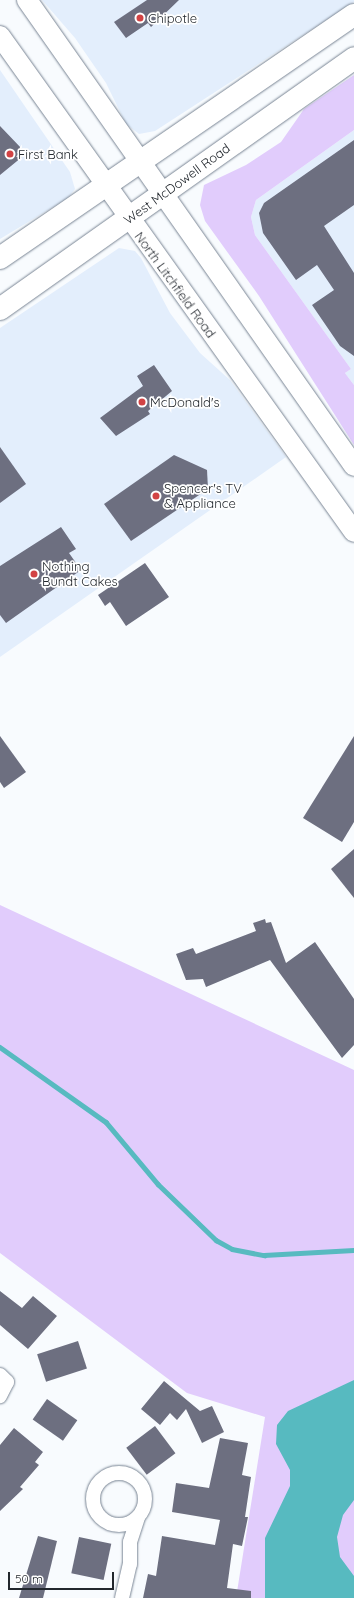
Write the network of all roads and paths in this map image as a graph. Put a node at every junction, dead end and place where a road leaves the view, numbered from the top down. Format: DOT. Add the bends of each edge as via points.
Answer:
graph roads {
  1 [pos="27,0"];
  2 [pos="354,15"];
  3 [pos="0,36"];
  4 [pos="354,58"];
  5 [pos="141,162"];
  6 [pos="105,186"];
  7 [pos="164,194"];
  8 [pos="129,220"];
  9 [pos="0,258"];
  10 [pos="0,309"];
  11 [pos="354,466"];
  12 [pos="354,532"];
  13 [pos="4,1379"];
  14 [pos="0,1396"];
  15 [pos="138,1517"];
  16 [pos="112,1524"];
  17 [pos="130,1542"];
  18 [pos="122,1598"];
  1 -- 5 [label="main road"];
  2 -- 5 [label="main road"];
  3 -- 6 [label="main road, North Litchfield Road"];
  4 -- 7 [label="main road, West McDowell Road"];
  5 -- 6 [label="main road"];
  5 -- 7 [label="main road"];
  6 -- 8 [label="main road, North Litchfield Road"];
  6 -- 9 [label="main road"];
  7 -- 8 [label="main road, West McDowell Road"];
  7 -- 11 [label="main road"];
  8 -- 10 [label="main road, West McDowell Road"];
  8 -- 12 [label="main road, North Litchfield Road"];
  13 -- 14 [label="street"];
  15 -- 16 [label="street" via="126,1525"];
  15 -- 16 [label="street" via="145,1501 141,1486 130,1476 112,1474 97,1485 93,1502 100,1518"];
  15 -- 17 [label="street"];
  16 -- 17 [label="street"];
  17 -- 18 [label="street" via="130,1564"];
}
